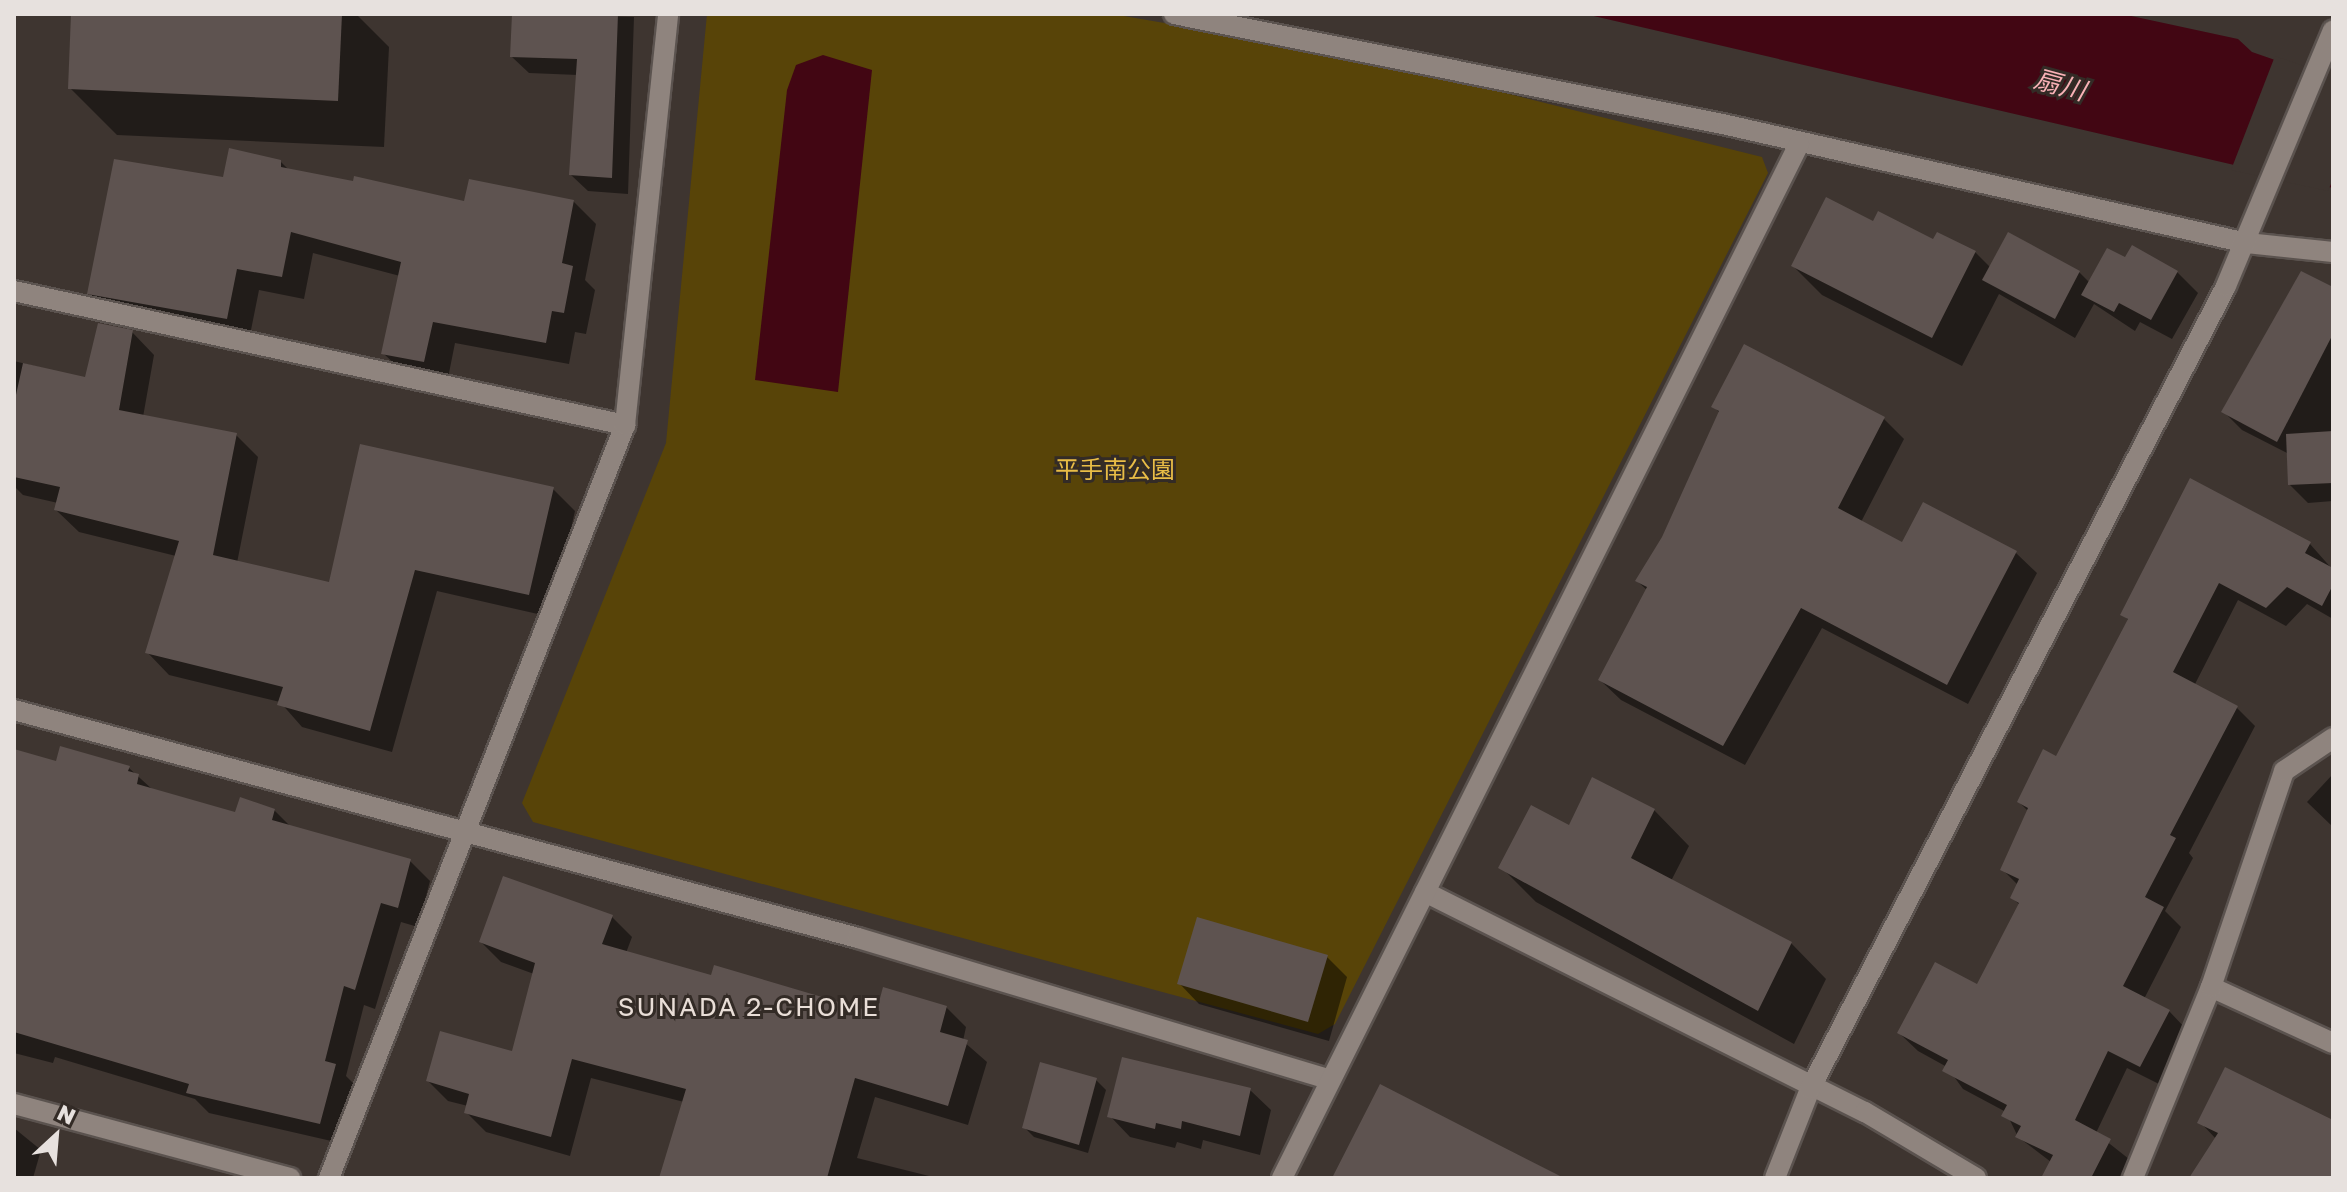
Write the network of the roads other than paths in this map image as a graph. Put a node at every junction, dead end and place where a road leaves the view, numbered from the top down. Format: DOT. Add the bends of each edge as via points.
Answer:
graph roads {
  1 [pos="668,14"];
  2 [pos="1174,14"];
  3 [pos="2332,33"];
  4 [pos="1799,144"];
  5 [pos="2247,243"];
  6 [pos="2333,252"];
  7 [pos="14,291"];
  8 [pos="625,425"];
  9 [pos="14,710"];
  10 [pos="2333,738"];
  11 [pos="467,835"];
  12 [pos="1425,892"];
  13 [pos="2211,987"];
  14 [pos="2333,1043"];
  15 [pos="1328,1079"];
  16 [pos="1810,1089"];
  17 [pos="14,1104"];
  18 [pos="290,1178"];
  19 [pos="329,1178"];
  20 [pos="1282,1178"];
  21 [pos="1775,1178"];
  22 [pos="1976,1178"];
  23 [pos="2133,1178"];
  1 -- 8 [label="street"];
  2 -- 4 [label="street" via="1239,23"];
  3 -- 5 [label="street"];
  4 -- 5 [label="street"];
  4 -- 12 [label="street"];
  5 -- 6 [label="street"];
  5 -- 16 [label="street"];
  7 -- 8 [label="street"];
  8 -- 11 [label="street"];
  9 -- 11 [label="street"];
  10 -- 13 [label="street" via="2284,771"];
  11 -- 15 [label="street" via="858,938"];
  11 -- 19 [label="street"];
  12 -- 15 [label="street"];
  12 -- 16 [label="street"];
  13 -- 14 [label="street"];
  13 -- 23 [label="street"];
  15 -- 20 [label="street"];
  16 -- 21 [label="street"];
  16 -- 22 [label="street" via="1865,1112"];
  17 -- 18 [label="street"];
}
